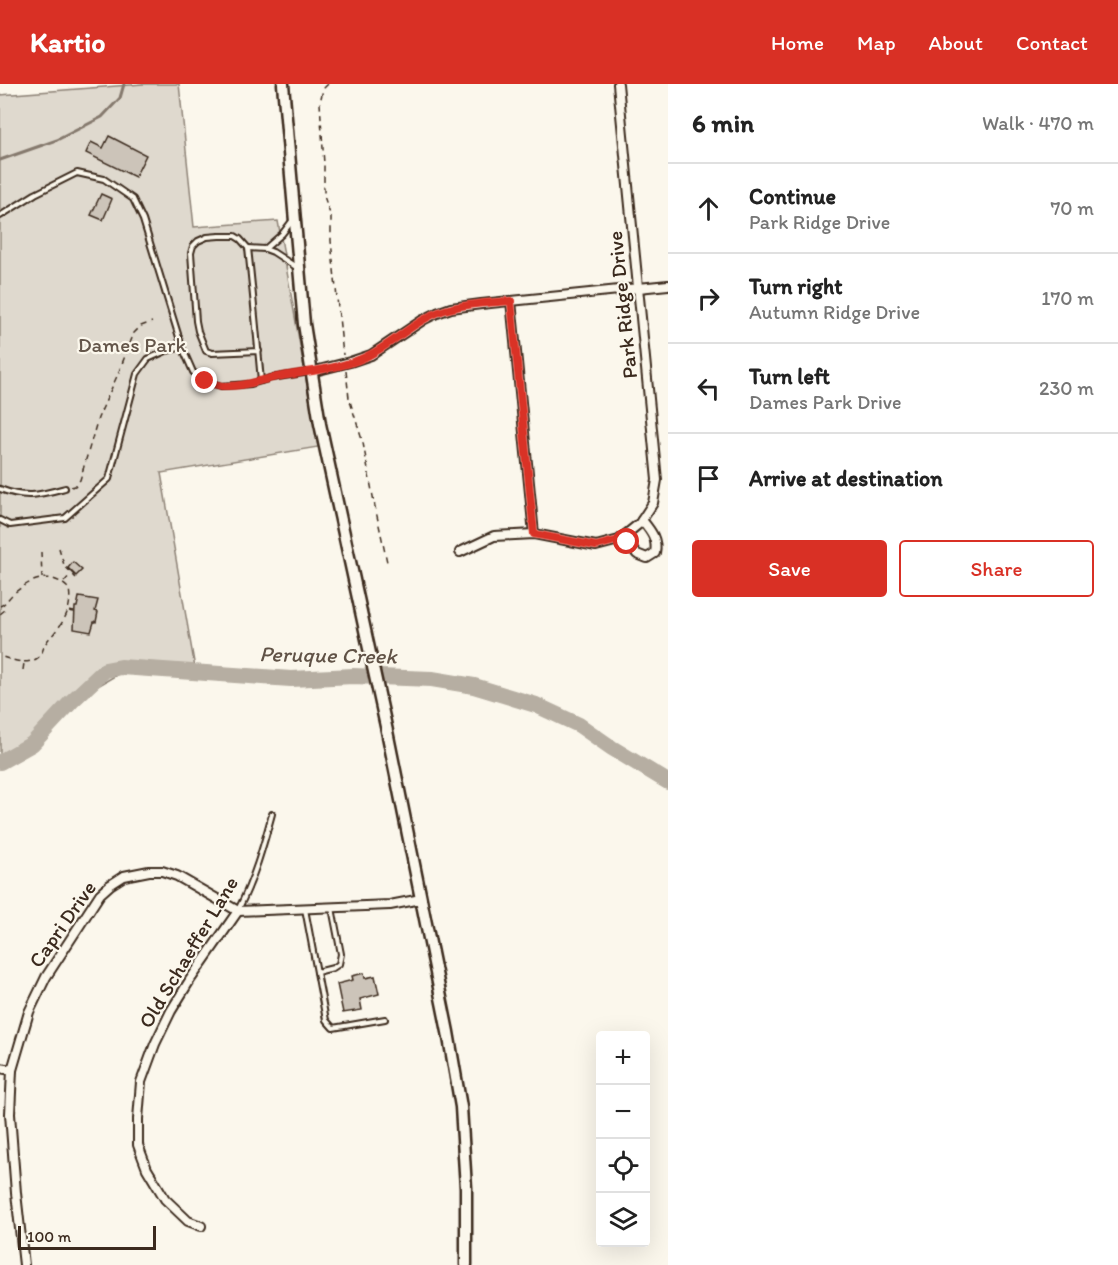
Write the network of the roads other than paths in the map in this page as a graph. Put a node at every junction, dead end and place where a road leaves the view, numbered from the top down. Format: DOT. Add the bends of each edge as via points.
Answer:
graph roads {
  1 [pos="283,84"];
  2 [pos="618,84"];
  3 [pos="0,216"];
  4 [pos="294,218"];
  5 [pos="248,248"];
  6 [pos="265,249"];
  7 [pos="298,269"];
  8 [pos="668,285"];
  9 [pos="638,288"];
  10 [pos="511,301"];
  11 [pos="182,347"];
  12 [pos="259,351"];
  13 [pos="311,372"];
  14 [pos="261,381"];
  15 [pos="65,488"];
  16 [pos="0,489"];
  17 [pos="0,520"];
  18 [pos="642,520"];
  19 [pos="534,534"];
  20 [pos="623,537"];
  21 [pos="460,552"];
  22 [pos="272,814"];
  23 [pos="421,899"];
  24 [pos="304,908"];
  25 [pos="332,908"];
  26 [pos="238,911"];
  27 [pos="317,972"];
  28 [pos="385,1019"];
  29 [pos="0,1068"];
  30 [pos="12,1070"];
  31 [pos="201,1226"];
  32 [pos="24,1265"];
  33 [pos="466,1265"];
  1 -- 4 [label="main road"];
  2 -- 9 [label="street, Park Ridge Drive"];
  3 -- 11 [label="lane" via="77,172 104,179 133,199"];
  4 -- 6 [label="lane"];
  4 -- 7 [label="main road"];
  5 -- 6 [label="lane"];
  5 -- 12 [label="lane"];
  5 -- 12 [label="lane" via="235,236 207,237 194,246 191,253 196,321 206,351"];
  6 -- 7 [label="lane"];
  7 -- 13 [label="main road"];
  8 -- 9 [label="street"];
  9 -- 10 [label="street"];
  9 -- 18 [label="street, Park Ridge Drive" via="657,480 653,502"];
  10 -- 13 [label="street" via="451,308 423,320 371,355"];
  10 -- 19 [label="street"];
  11 -- 14 [label="lane" via="193,372 205,381 221,386"];
  11 -- 17 [label="lane" via="148,359 137,374 109,479 65,518 10,525"];
  12 -- 14 [label="lane"];
  13 -- 14 [label="lane"];
  13 -- 23 [label="main road"];
  15 -- 16 [label="lane" via="28,496"];
  18 -- 20 [label="street, Park Ridge Drive"];
  18 -- 20 [label="street" via="656,542 651,557 637,554"];
  19 -- 20 [label="street, Park Ridge Drive" via="596,546"];
  19 -- 21 [label="street, Park Ridge Drive" via="494,536"];
  22 -- 26 [label="lane, Old Schaeffer Lane"];
  23 -- 25 [label="street"];
  23 -- 33 [label="main road" via="461,1107"];
  24 -- 25 [label="street"];
  24 -- 26 [label="street"];
  24 -- 27 [label="lane"];
  25 -- 27 [label="lane" via="341,954 339,964"];
  26 -- 30 [label="street, Capri Drive" via="162,871 124,876 110,885 100,894 46,976 29,1012"];
  26 -- 31 [label="street, Old Schaeffer Lane" via="171,1011 141,1082 138,1145 147,1169 165,1199 188,1221"];
  27 -- 28 [label="lane" via="326,1020 333,1028"];
  29 -- 30 [label="street"];
  30 -- 32 [label="street, Capri Drive" via="10,1114"];
}
